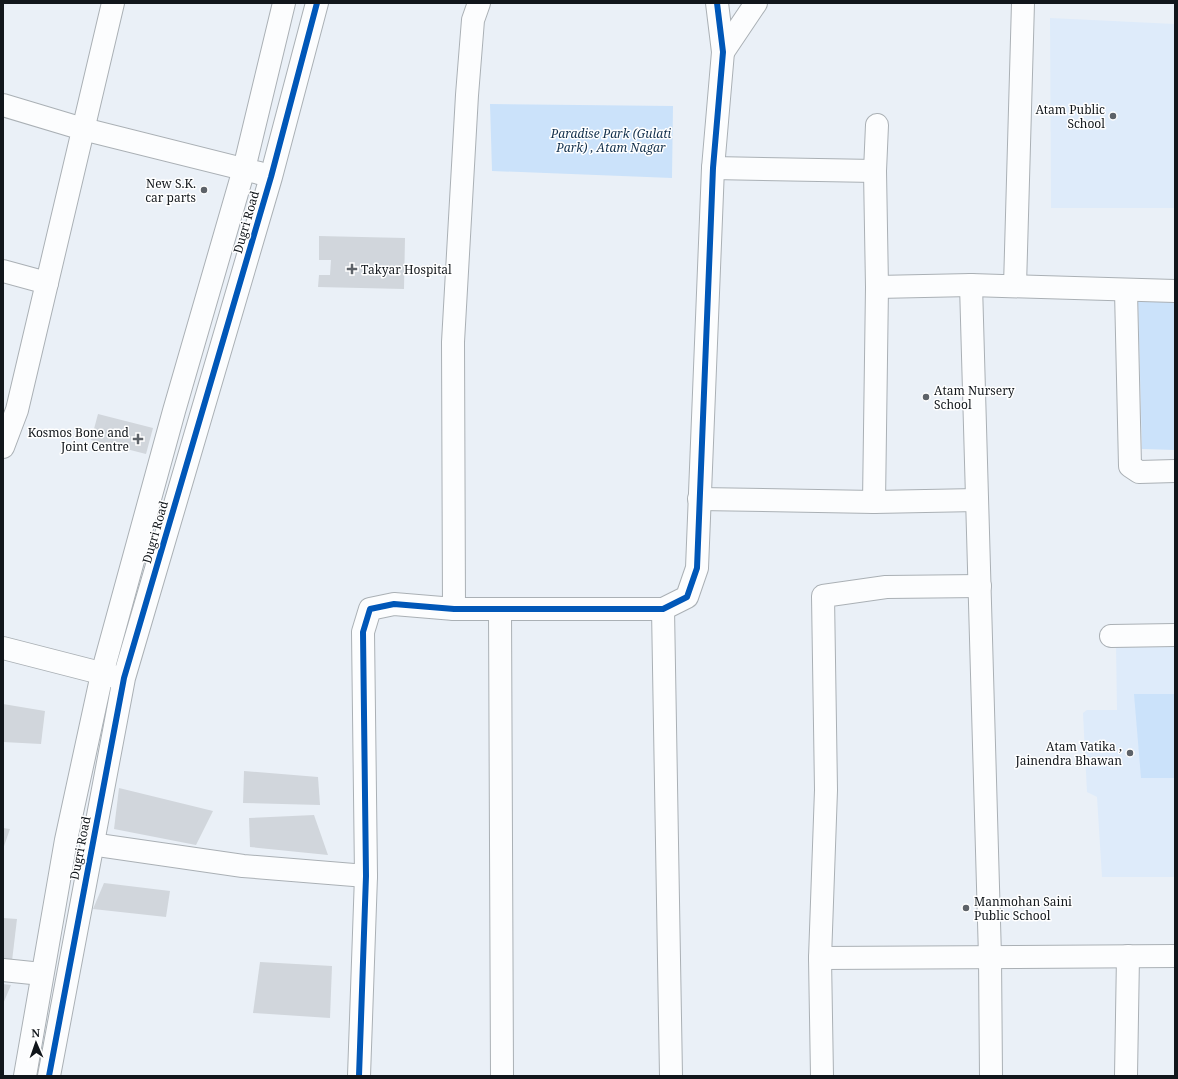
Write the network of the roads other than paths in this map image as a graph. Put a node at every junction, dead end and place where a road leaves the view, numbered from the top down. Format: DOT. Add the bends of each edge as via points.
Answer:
graph roads {
  1 [pos="113,3"];
  2 [pos="284,3"];
  3 [pos="317,3"];
  4 [pos="479,3"];
  5 [pos="717,3"];
  6 [pos="756,3"];
  7 [pos="1023,3"];
  8 [pos="723,52"];
  9 [pos="3,105"];
  10 [pos="877,125"];
  11 [pos="83,129"];
  12 [pos="713,168"];
  13 [pos="244,169"];
  14 [pos="875,171"];
  15 [pos="271,177"];
  16 [pos="3,271"];
  17 [pos="47,283"];
  18 [pos="877,286"];
  19 [pos="971,286"];
  20 [pos="1015,286"];
  21 [pos="1126,291"];
  22 [pos="1175,291"];
  23 [pos="12,393"];
  24 [pos="3,447"];
  25 [pos="1175,471"];
  26 [pos="699,499"];
  27 [pos="977,500"];
  28 [pos="874,502"];
  29 [pos="980,586"];
  30 [pos="454,609"];
  31 [pos="500,609"];
  32 [pos="663,609"];
  33 [pos="1175,635"];
  34 [pos="1111,636"];
  35 [pos="3,648"];
  36 [pos="102,674"];
  37 [pos="124,678"];
  38 [pos="92,844"];
  39 [pos="366,876"];
  40 [pos="1128,956"];
  41 [pos="1175,956"];
  42 [pos="990,957"];
  43 [pos="820,958"];
  44 [pos="3,970"];
  45 [pos="42,974"];
  46 [pos="24,1076"];
  47 [pos="49,1076"];
  48 [pos="359,1076"];
  49 [pos="502,1076"];
  50 [pos="671,1076"];
  51 [pos="822,1076"];
  52 [pos="991,1076"];
  53 [pos="1126,1076"];
  1 -- 11 [label="street"];
  2 -- 13 [label="street, Dugri Road"];
  3 -- 15 [label="street, Dugri Road"];
  4 -- 30 [label="street" via="473,20 471,42 453,342"];
  5 -- 8 [label="street"];
  6 -- 8 [label="street"];
  7 -- 20 [label="street"];
  8 -- 12 [label="street"];
  9 -- 11 [label="street"];
  10 -- 14 [label="street"];
  11 -- 13 [label="street"];
  11 -- 17 [label="street"];
  12 -- 14 [label="street"];
  12 -- 26 [label="street"];
  13 -- 15 [label="street"];
  13 -- 36 [label="street, Dugri Road"];
  14 -- 18 [label="street"];
  15 -- 37 [label="street, Dugri Road"];
  16 -- 17 [label="street"];
  17 -- 23 [label="street"];
  18 -- 19 [label="street"];
  18 -- 28 [label="street"];
  19 -- 20 [label="street"];
  19 -- 27 [label="street"];
  20 -- 21 [label="street"];
  21 -- 22 [label="street"];
  21 -- 25 [label="street" via="1130,466 1139,472"];
  23 -- 24 [label="street" via="17,410"];
  26 -- 28 [label="street"];
  26 -- 32 [label="street" via="696,568 687,597"];
  27 -- 28 [label="street"];
  27 -- 29 [label="street"];
  29 -- 42 [label="street"];
  29 -- 43 [label="street" via="886,587 823,596 826,790"];
  30 -- 31 [label="street"];
  30 -- 39 [label="street" via="394,604 370,609 363,632"];
  31 -- 32 [label="street"];
  31 -- 49 [label="street"];
  32 -- 50 [label="street"];
  33 -- 34 [label="street"];
  35 -- 36 [label="street"];
  36 -- 37 [label="street"];
  36 -- 45 [label="street, Dugri Road" via="66,840"];
  37 -- 38 [label="street, Dugri Road"];
  38 -- 39 [label="street" via="242,866"];
  38 -- 47 [label="street, Dugri Road"];
  39 -- 48 [label="street"];
  40 -- 41 [label="street"];
  40 -- 42 [label="street"];
  40 -- 53 [label="street"];
  42 -- 43 [label="street"];
  42 -- 52 [label="street"];
  43 -- 51 [label="street"];
  44 -- 45 [label="street"];
  45 -- 46 [label="street, Dugri Road"];
}
